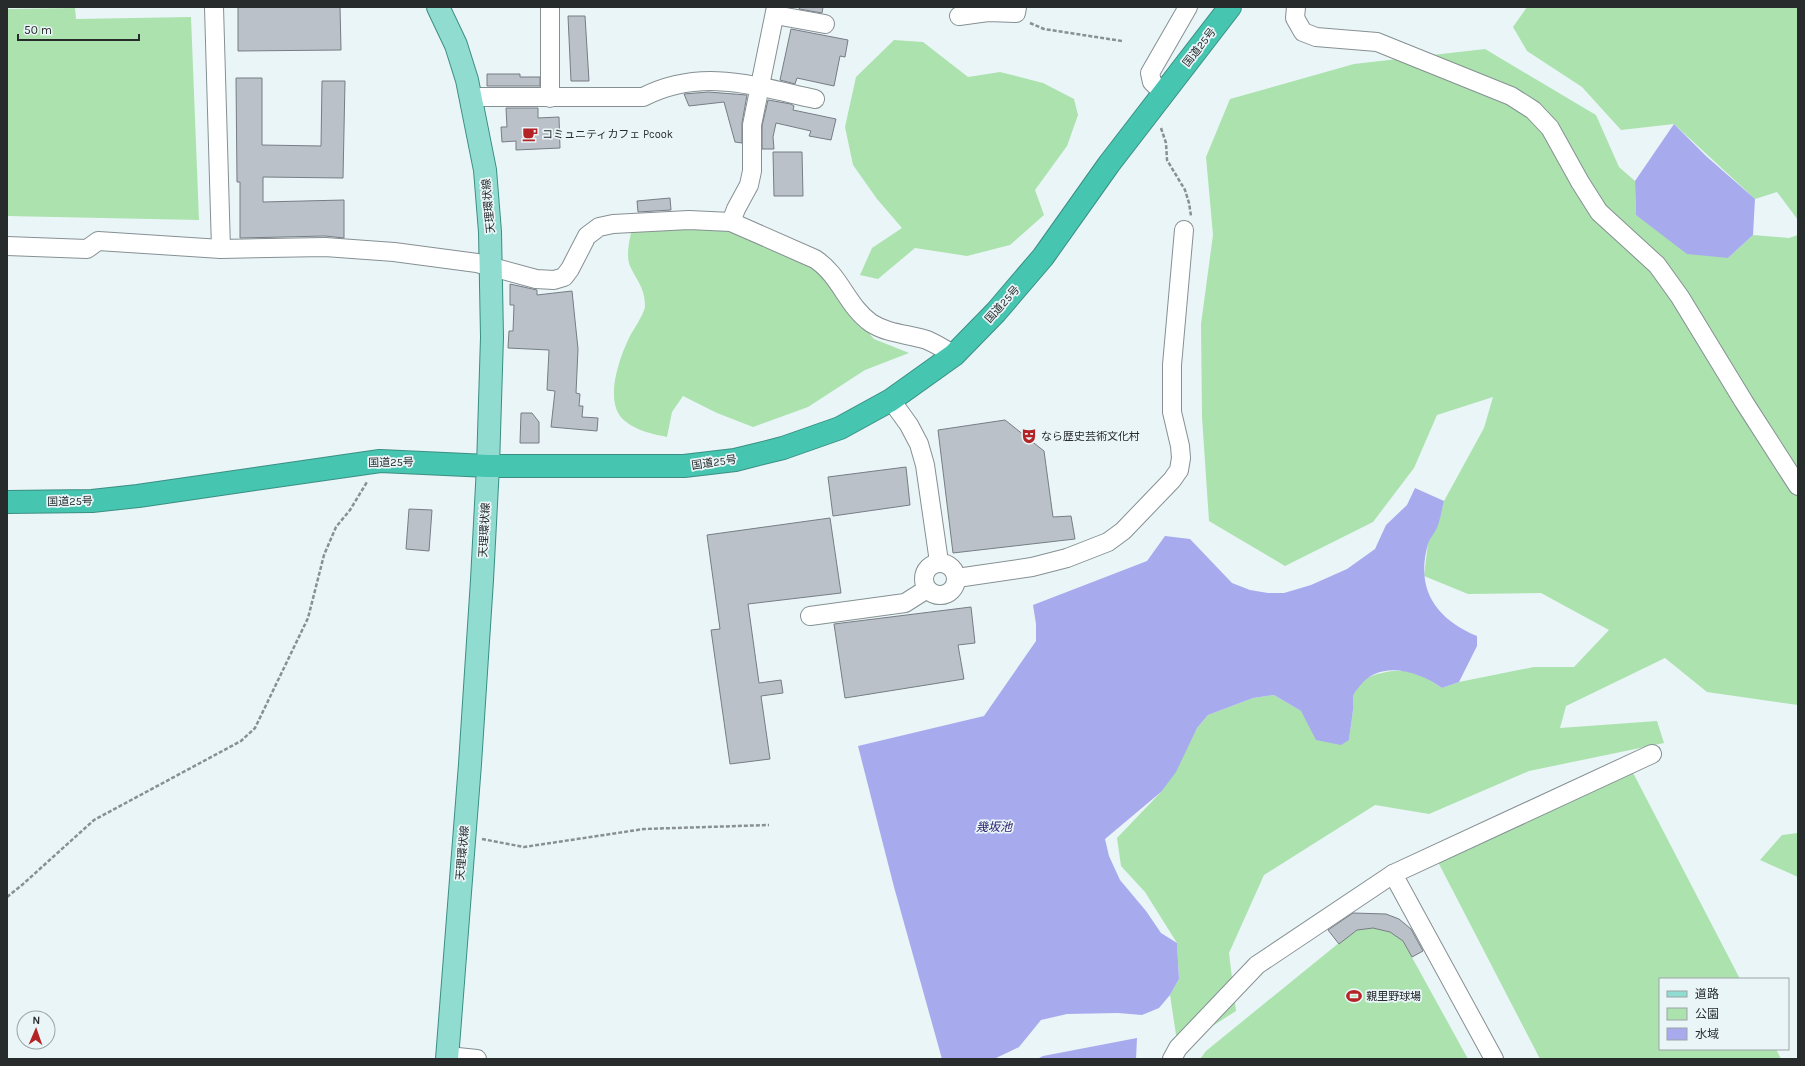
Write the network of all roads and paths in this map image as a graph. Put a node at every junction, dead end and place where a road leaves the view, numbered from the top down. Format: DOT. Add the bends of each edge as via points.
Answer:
graph roads {
  1 [pos="214,7"];
  2 [pos="438,7"];
  3 [pos="550,7"];
  4 [pos="1188,7"];
  5 [pos="1230,7"];
  6 [pos="1296,7"];
  7 [pos="1017,10"];
  8 [pos="775,11"];
  9 [pos="959,16"];
  10 [pos="825,24"];
  11 [pos="1122,41"];
  12 [pos="759,87"];
  13 [pos="1164,93"];
  14 [pos="470,97"];
  15 [pos="550,98"];
  16 [pos="815,100"];
  17 [pos="1150,110"];
  18 [pos="731,222"];
  19 [pos="1184,230"];
  20 [pos="7,246"];
  21 [pos="221,249"];
  22 [pos="490,268"];
  23 [pos="954,355"];
  24 [pos="892,400"];
  25 [pos="380,461"];
  26 [pos="488,466"];
  27 [pos="1798,486"];
  28 [pos="7,502"];
  29 [pos="938,562"];
  30 [pos="957,578"];
  31 [pos="927,589"];
  32 [pos="810,616"];
  33 [pos="1652,754"];
  34 [pos="769,825"];
  35 [pos="464,836"];
  36 [pos="1393,874"];
  37 [pos="7,897"];
  38 [pos="447,1057"];
  39 [pos="477,1059"];
  40 [pos="1172,1059"];
  41 [pos="1494,1059"];
  1 -- 21 [label="street"];
  2 -- 14 [label="main road, 天理環状線" via="456,45"];
  3 -- 15 [label="street"];
  4 -- 13 [label="street" via="1150,73 1152,82"];
  5 -- 13 [label="highway, 国道25号"];
  6 -- 27 [label="street" via="1295,18 1303,32 1316,37 1377,42 1512,96 1533,110 1550,128 1599,212 1657,265 1680,297"];
  7 -- 9 [label="street"];
  7 -- 11 [label="path" via="1030,23 1044,29"];
  8 -- 10 [label="street"];
  8 -- 12 [label="street"];
  12 -- 15 [label="street" via="714,80 674,85 643,98"];
  12 -- 16 [label="street"];
  12 -- 18 [label="street" via="752,125 752,171 749,185"];
  13 -- 17 [label="highway, 国道25号"];
  14 -- 15 [label="street"];
  14 -- 22 [label="main road, 天理環状線" via="485,176"];
  17 -- 19 [label="path" via="1160,125 1166,143 1167,160 1185,190 1189,203 1192,230"];
  17 -- 23 [label="highway, 国道25号" via="1043,257 996,312"];
  18 -- 22 [label="street" via="689,220 599,227 587,236 570,269 564,276 554,280 536,279"];
  18 -- 23 [label="street" via="825,265 859,311 872,323 895,333 928,341"];
  19 -- 30 [label="street" via="1172,365 1172,412 1180,446 1179,470 1123,531 1108,542 1067,558 1032,567"];
  20 -- 21 [label="street" via="87,249 98,241"];
  21 -- 22 [label="street" via="325,247 394,252 477,263"];
  22 -- 26 [label="main road, 天理環状線" via="492,337"];
  23 -- 24 [label="highway, 国道25号"];
  24 -- 26 [label="highway, 国道25号" via="840,428 783,448 735,460 684,466"];
  24 -- 29 [label="street" via="919,444 925,465"];
  25 -- 26 [label="highway, 国道25号"];
  25 -- 28 [label="highway, 国道25号" via="138,496 92,501"];
  25 -- 37 [label="path" via="350,510 336,527 324,555 308,618 255,728 240,741 94,820"];
  26 -- 35 [label="main road, 天理環状線"];
  29 -- 30 [label="street" via="953,568"];
  29 -- 31 [label="street" via="926,570 924,580"];
  30 -- 31 [label="street" via="954,588 946,594 936,595"];
  31 -- 32 [label="street" via="905,603"];
  33 -- 36 [label="street"];
  34 -- 35 [label="path" via="644,829 524,847"];
  35 -- 38 [label="main road, 天理環状線"];
  36 -- 40 [label="street" via="1257,965 1178,1048"];
  36 -- 41 [label="street"];
  38 -- 39 [label="street"];
}
